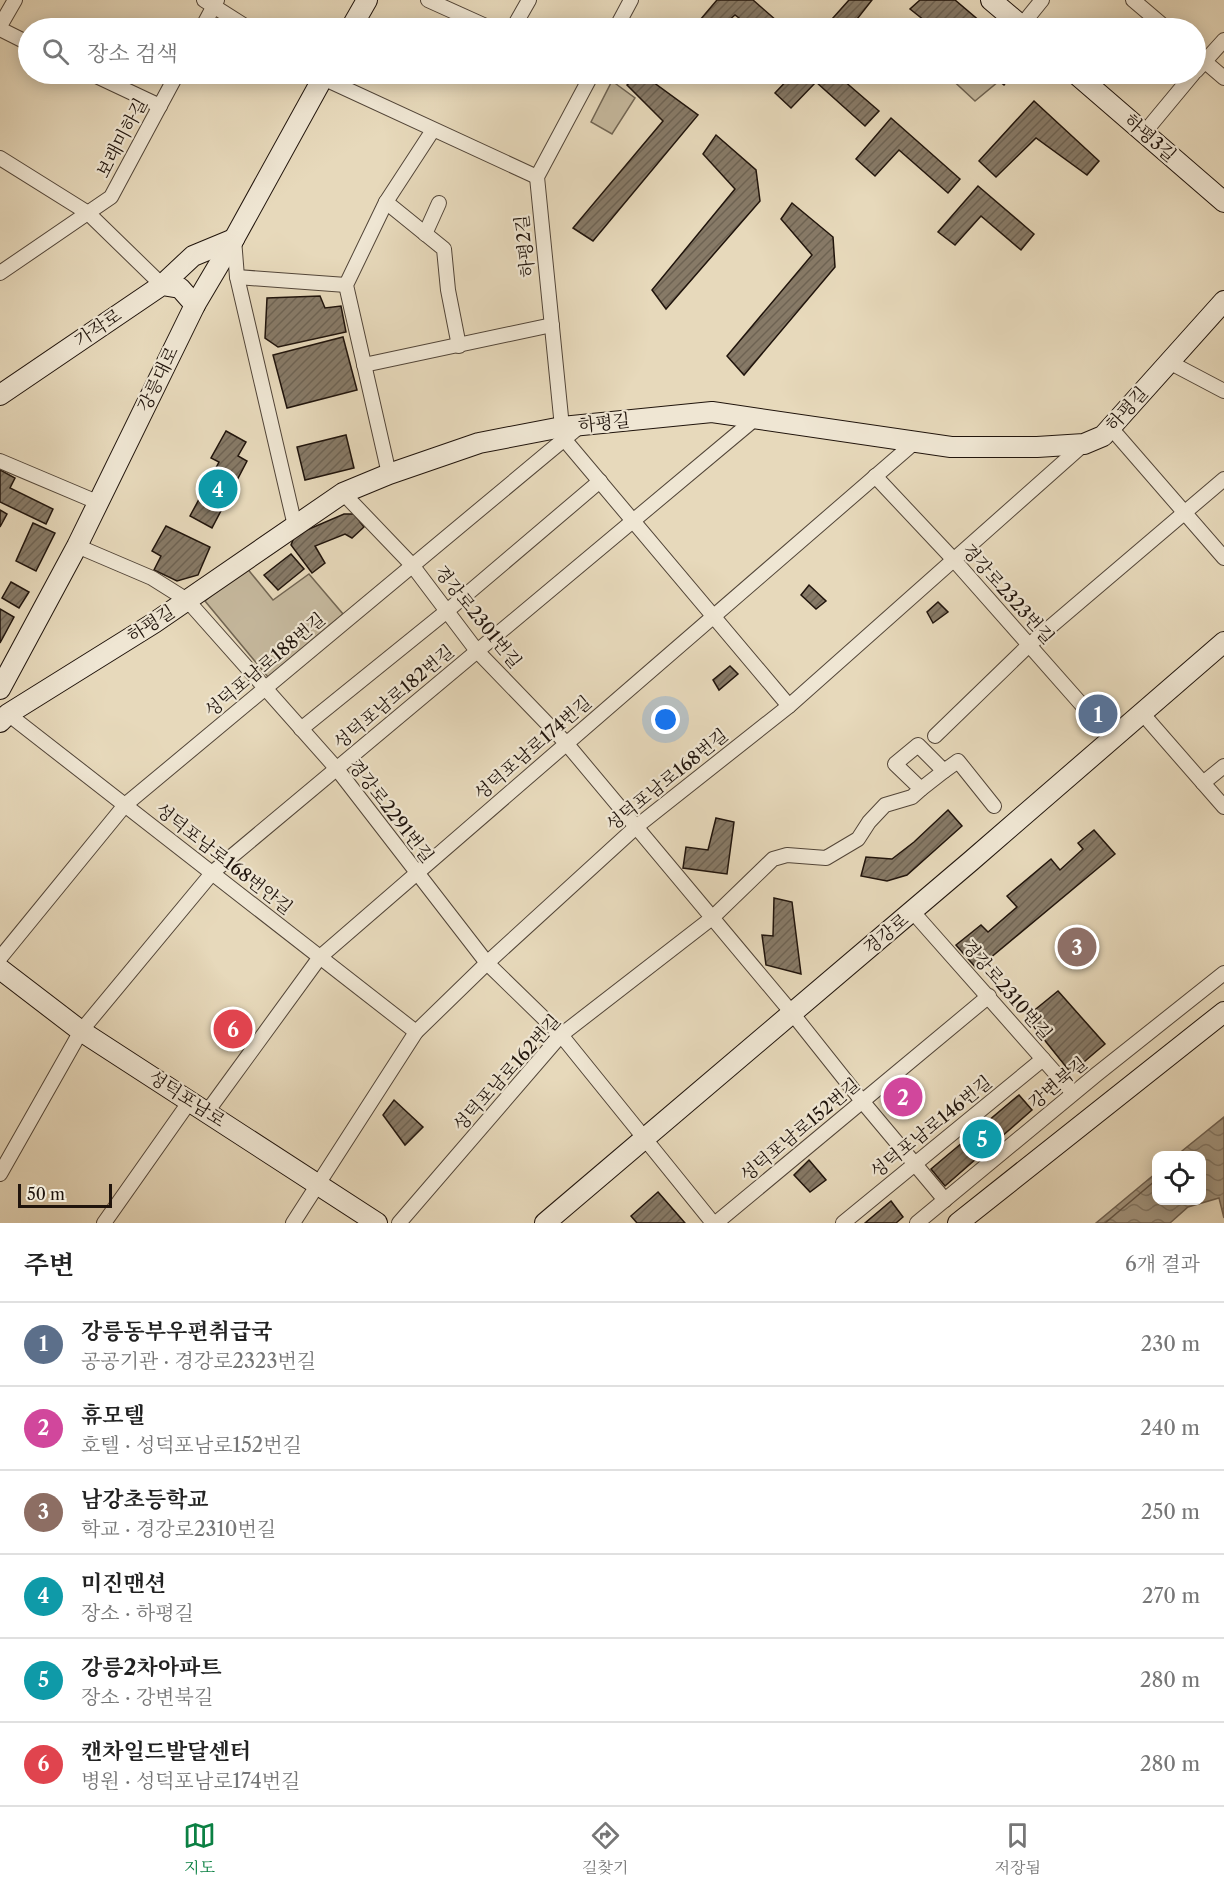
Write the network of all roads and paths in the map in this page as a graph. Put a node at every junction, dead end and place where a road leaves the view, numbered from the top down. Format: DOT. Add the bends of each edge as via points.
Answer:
graph roads {
  1 [pos="15,0"];
  2 [pos="367,0"];
  3 [pos="428,0"];
  4 [pos="529,0"];
  5 [pos="631,0"];
  6 [pos="991,0"];
  7 [pos="1042,0"];
  8 [pos="1133,0"];
  9 [pos="212,2"];
  10 [pos="206,18"];
  11 [pos="234,18"];
  12 [pos="357,18"];
  13 [pos="468,18"];
  14 [pos="519,18"];
  15 [pos="621,18"];
  16 [pos="1012,18"];
  17 [pos="1029,18"];
  18 [pos="1154,18"];
  19 [pos="0,28"];
  20 [pos="18,38"];
  21 [pos="1224,40"];
  22 [pos="1206,57"];
  23 [pos="1206,69"];
  24 [pos="1224,78"];
  25 [pos="113,84"];
  26 [pos="172,84"];
  27 [pos="315,84"];
  28 [pos="338,84"];
  29 [pos="587,84"];
  30 [pos="1088,84"];
  31 [pos="1182,84"];
  32 [pos="160,106"];
  33 [pos="433,130"];
  34 [pos="1144,133"];
  35 [pos="0,158"];
  36 [pos="537,177"];
  37 [pos="386,202"];
  38 [pos="1224,202"];
  39 [pos="439,203"];
  40 [pos="88,213"];
  41 [pos="425,234"];
  42 [pos="234,239"];
  43 [pos="0,273"];
  44 [pos="237,277"];
  45 [pos="162,285"];
  46 [pos="346,285"];
  47 [pos="1224,301"];
  48 [pos="195,305"];
  49 [pos="552,325"];
  50 [pos="459,346"];
  51 [pos="1169,362"];
  52 [pos="364,365"];
  53 [pos="1224,391"];
  54 [pos="0,395"];
  55 [pos="756,418"];
  56 [pos="1110,428"];
  57 [pos="568,430"];
  58 [pos="915,442"];
  59 [pos="1084,444"];
  60 [pos="0,461"];
  61 [pos="389,474"];
  62 [pos="875,476"];
  63 [pos="1224,479"];
  64 [pos="600,481"];
  65 [pos="343,493"];
  66 [pos="97,502"];
  67 [pos="1184,512"];
  68 [pos="634,520"];
  69 [pos="295,526"];
  70 [pos="77,546"];
  71 [pos="1224,558"];
  72 [pos="954,560"];
  73 [pos="412,565"];
  74 [pos="187,600"];
  75 [pos="447,611"];
  76 [pos="713,616"];
  77 [pos="1224,642"];
  78 [pos="1029,645"];
  79 [pos="477,651"];
  80 [pos="265,688"];
  81 [pos="0,689"];
  82 [pos="789,706"];
  83 [pos="1142,713"];
  84 [pos="4,718"];
  85 [pos="301,729"];
  86 [pos="935,736"];
  87 [pos="1112,739"];
  88 [pos="566,743"];
  89 [pos="1224,766"];
  90 [pos="336,769"];
  91 [pos="944,771"];
  92 [pos="1203,783"];
  93 [pos="921,789"];
  94 [pos="125,805"];
  95 [pos="994,806"];
  96 [pos="1224,807"];
  97 [pos="636,827"];
  98 [pos="213,872"];
  99 [pos="416,873"];
  100 [pos="912,911"];
  101 [pos="712,918"];
  102 [pos="320,957"];
  103 [pos="0,958"];
  104 [pos="487,963"];
  105 [pos="0,969"];
  106 [pos="1224,973"];
  107 [pos="989,996"];
  108 [pos="1224,1012"];
  109 [pos="792,1013"];
  110 [pos="81,1031"];
  111 [pos="416,1032"];
  112 [pos="561,1035"];
  113 [pos="1043,1059"];
  114 [pos="1073,1094"];
  115 [pos="190,1101"];
  116 [pos="862,1101"];
  117 [pos="207,1112"];
  118 [pos="646,1137"];
  119 [pos="914,1163"];
  120 [pos="0,1174"];
  121 [pos="318,1184"];
  122 [pos="945,1200"];
  123 [pos="104,1223"];
  124 [pos="293,1223"];
  125 [pos="377,1223"];
  126 [pos="399,1223"];
  127 [pos="545,1223"];
  128 [pos="715,1223"];
  129 [pos="843,1223"];
  130 [pos="916,1223"];
  131 [pos="958,1223"];
  1 -- 19 [label="street"];
  2 -- 12 [label="street"];
  3 -- 13 [label="street"];
  4 -- 14 [label="street"];
  5 -- 15 [label="street"];
  6 -- 16 [label="street"];
  7 -- 17 [label="street"];
  8 -- 18 [label="street"];
  9 -- 10 [label="street"];
  9 -- 11 [label="street"];
  19 -- 20 [label="street"];
  21 -- 22 [label="street"];
  23 -- 24 [label="street"];
  25 -- 32 [label="street"];
  26 -- 32 [label="street, 보래미하길"];
  27 -- 42 [label="street, 강릉대로"];
  28 -- 33 [label="street"];
  29 -- 36 [label="street"];
  30 -- 34 [label="street, 하평3길"];
  31 -- 34 [label="street"];
  32 -- 40 [label="street, 보래미하길" via="111,197"];
  33 -- 36 [label="street"];
  33 -- 37 [label="street"];
  34 -- 38 [label="street, 하평3길"];
  35 -- 40 [label="street"];
  36 -- 49 [label="street, 하평2길"];
  37 -- 41 [label="street"];
  37 -- 46 [label="street"];
  39 -- 41 [label="street"];
  40 -- 43 [label="street, 보래미하길"];
  40 -- 45 [label="street"];
  41 -- 50 [label="street" via="444,249"];
  42 -- 44 [label="street"];
  42 -- 45 [label="street, 가작로" via="193,256"];
  42 -- 48 [label="street, 강릉대로"];
  44 -- 46 [label="street"];
  44 -- 69 [label="street"];
  45 -- 48 [label="street" via="180,288"];
  45 -- 54 [label="street, 가작로"];
  46 -- 52 [label="street"];
  47 -- 51 [label="street, 하평길"];
  48 -- 66 [label="street, 강릉대로"];
  49 -- 50 [label="street"];
  49 -- 57 [label="street, 하평2길"];
  50 -- 52 [label="street"];
  51 -- 53 [label="street"];
  51 -- 56 [label="street, 하평길"];
  52 -- 61 [label="street"];
  55 -- 57 [label="street, 하평길" via="712,412"];
  55 -- 58 [label="street, 하평길"];
  55 -- 68 [label="street, 성덕포남로182번길"];
  56 -- 59 [label="street, 하평길" via="1103,436"];
  56 -- 67 [label="street"];
  57 -- 61 [label="street, 하평길" via="479,443"];
  57 -- 64 [label="street"];
  57 -- 73 [label="street, 성덕포남로188번길"];
  58 -- 59 [label="street, 하평길" via="951,447"];
  58 -- 62 [label="street, 성덕포남로174번길"];
  59 -- 72 [label="street, 성덕포남로168번길"];
  60 -- 66 [label="street"];
  61 -- 65 [label="street, 하평길"];
  62 -- 72 [label="street, 경강로2323번길"];
  62 -- 76 [label="street, 성덕포남로174번길"];
  63 -- 67 [label="street"];
  64 -- 68 [label="street"];
  64 -- 75 [label="street"];
  65 -- 69 [label="street, 하평길"];
  65 -- 73 [label="street, 경강로2301번길"];
  66 -- 70 [label="street, 강릉대로"];
  67 -- 71 [label="street"];
  67 -- 78 [label="street"];
  68 -- 76 [label="street"];
  68 -- 79 [label="street, 성덕포남로182번길"];
  69 -- 74 [label="street, 하평길"];
  70 -- 74 [label="street, 경강로2291번길" via="152,578"];
  70 -- 81 [label="street, 강릉대로"];
  72 -- 78 [label="street, 경강로2323번길"];
  72 -- 82 [label="street, 성덕포남로168번길"];
  73 -- 75 [label="street, 경강로2301번길"];
  73 -- 80 [label="street, 성덕포남로188번길"];
  74 -- 80 [label="street, 경강로2291번길"];
  74 -- 84 [label="street, 하평길"];
  75 -- 79 [label="street, 경강로2301번길"];
  75 -- 85 [label="street"];
  76 -- 82 [label="street"];
  76 -- 88 [label="street, 성덕포남로174번길"];
  77 -- 83 [label="street, 경강로"];
  78 -- 86 [label="street"];
  78 -- 87 [label="street, 경강로2323번길"];
  79 -- 88 [label="street, 경강로2301번길"];
  79 -- 90 [label="street, 성덕포남로182번길"];
  80 -- 85 [label="street, 경강로2291번길"];
  80 -- 94 [label="street, 성덕포남로188번길"];
  82 -- 97 [label="street, 성덕포남로168번길"];
  83 -- 87 [label="street, 경강로"];
  83 -- 92 [label="street"];
  84 -- 94 [label="street, 성덕포남로168번안길"];
  85 -- 90 [label="street, 경강로2291번길"];
  87 -- 100 [label="street, 경강로"];
  88 -- 97 [label="street, 경강로2301번길"];
  88 -- 99 [label="street, 성덕포남로174번길"];
  89 -- 92 [label="street"];
  90 -- 98 [label="street, 성덕포남로182번길"];
  90 -- 99 [label="street, 경강로2291번길"];
  91 -- 93 [label="street, 성덕포남로162번길"];
  91 -- 93 [label="street" via="918,745 895,764"];
  91 -- 95 [label="street" via="958,761"];
  92 -- 96 [label="street"];
  93 -- 101 [label="street, 성덕포남로162번길" via="912,797 885,805 858,839 826,858 787,855 773,859"];
  94 -- 98 [label="street, 성덕포남로168번안길"];
  94 -- 103 [label="street, 성덕포남로188번길"];
  97 -- 101 [label="street, 경강로2301번길"];
  97 -- 104 [label="street, 성덕포남로168번길"];
  98 -- 102 [label="street, 성덕포남로168번안길"];
  98 -- 110 [label="street, 성덕포남로182번길"];
  99 -- 102 [label="street, 성덕포남로174번길"];
  99 -- 104 [label="street, 경강로2291번길"];
  100 -- 107 [label="street, 경강로2310번길"];
  100 -- 109 [label="street, 경강로"];
  101 -- 109 [label="street, 경강로2301번길"];
  101 -- 112 [label="street, 성덕포남로162번길"];
  102 -- 111 [label="street, 성덕포남로168번안길"];
  102 -- 117 [label="street, 성덕포남로174번길"];
  104 -- 111 [label="street, 성덕포남로168번길"];
  104 -- 112 [label="street, 경강로2291번길"];
  105 -- 110 [label="street, 성덕포남로"];
  106 -- 114 [label="street, 강변북길"];
  107 -- 113 [label="street, 경강로2310번길"];
  107 -- 116 [label="street, 성덕포남로152번길"];
  108 -- 131 [label="street"];
  109 -- 116 [label="street, 경강로2301번길"];
  109 -- 118 [label="street, 경강로"];
  110 -- 115 [label="street, 성덕포남로"];
  110 -- 120 [label="street, 성덕포남로182번길"];
  111 -- 121 [label="street, 성덕포남로168번길"];
  112 -- 118 [label="street, 경강로2291번길"];
  112 -- 126 [label="street, 성덕포남로162번길"];
  113 -- 114 [label="street, 경강로2310번길"];
  113 -- 119 [label="street, 성덕포남로146번길"];
  114 -- 122 [label="street, 강변북길"];
  115 -- 117 [label="street, 성덕포남로"];
  115 -- 123 [label="street"];
  116 -- 119 [label="street, 경강로2301번길"];
  116 -- 128 [label="street, 성덕포남로152번길"];
  117 -- 121 [label="street, 성덕포남로"];
  118 -- 127 [label="street, 경강로"];
  118 -- 128 [label="street, 경강로2291번길"];
  119 -- 122 [label="street, 경강로2301번길"];
  119 -- 129 [label="street, 성덕포남로146번길"];
  121 -- 124 [label="street, 성덕포남로168번길"];
  121 -- 125 [label="street, 성덕포남로"];
  122 -- 130 [label="street, 강변북길"];
}
